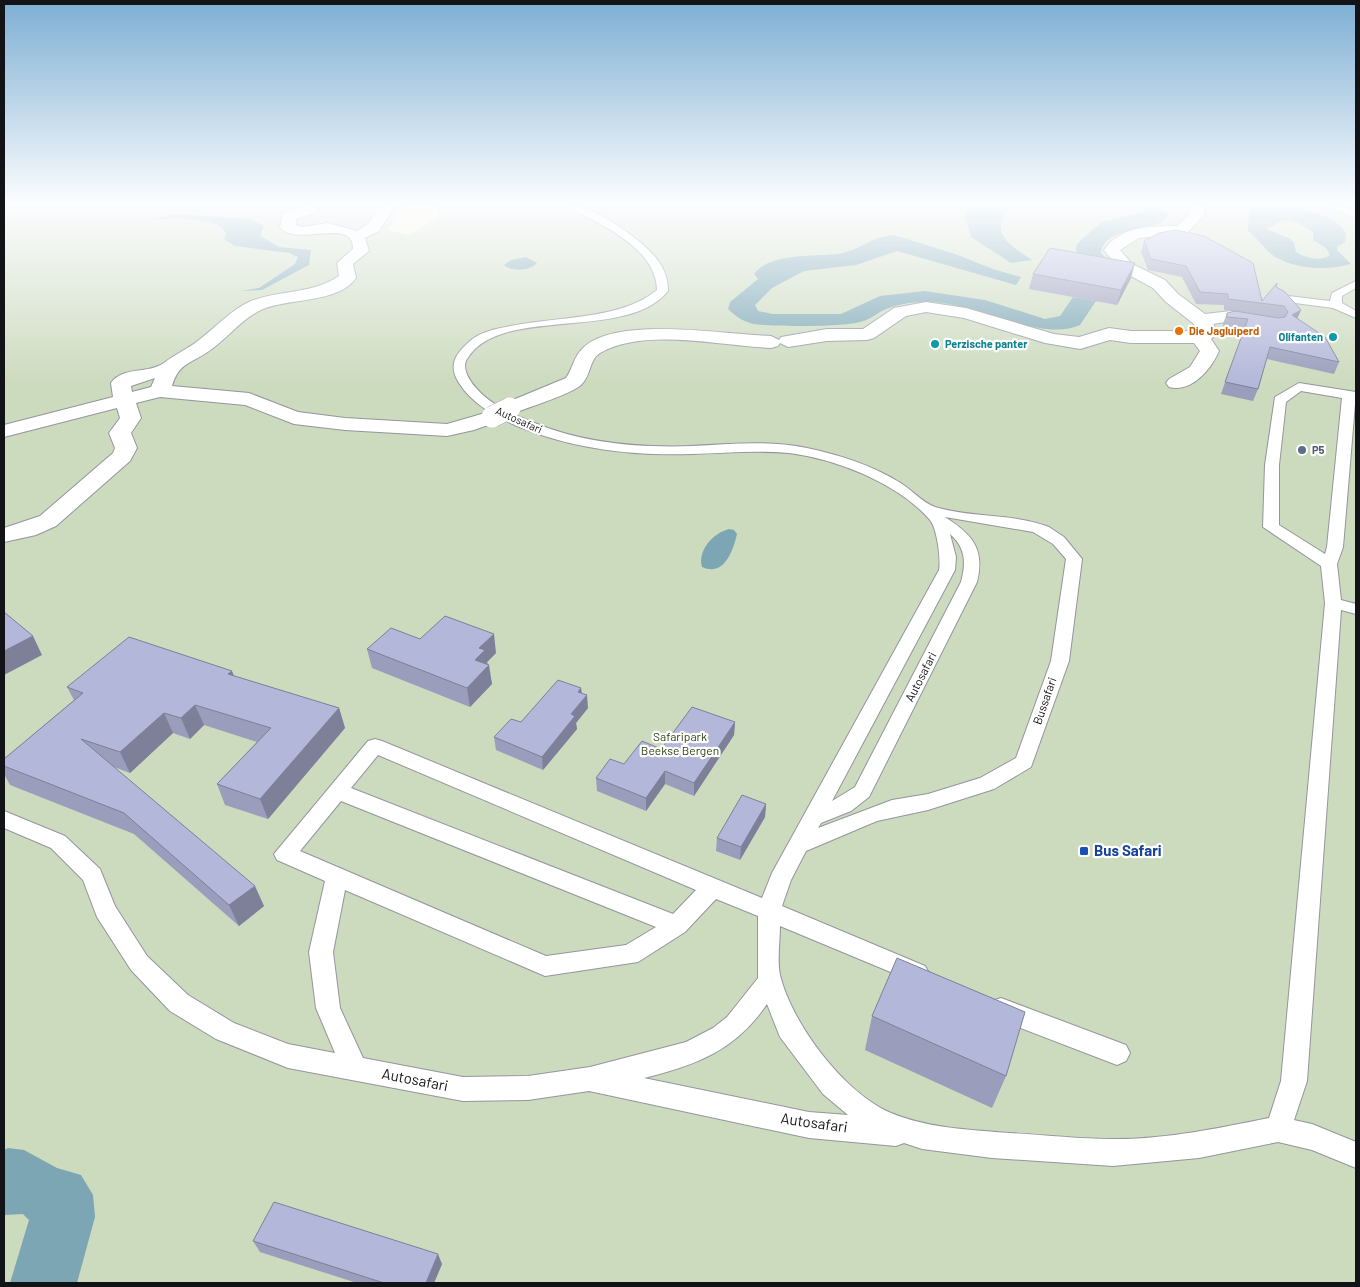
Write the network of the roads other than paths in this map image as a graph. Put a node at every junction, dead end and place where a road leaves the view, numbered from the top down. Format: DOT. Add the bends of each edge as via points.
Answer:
graph roads {
  1 [pos="345,265"];
  2 [pos="654,265"];
  3 [pos="1124,265"];
  4 [pos="1356,284"];
  5 [pos="1280,298"];
  6 [pos="1336,305"];
  7 [pos="1356,315"];
  8 [pos="1273,323"];
  9 [pos="1200,329"];
  10 [pos="169,368"];
  11 [pos="1176,383"];
  12 [pos="160,392"];
  13 [pos="1352,395"];
  14 [pos="126,400"];
  15 [pos="4,430"];
  16 [pos="933,515"];
  17 [pos="4,535"];
  18 [pos="1329,564"];
  19 [pos="1333,603"];
  20 [pos="1356,608"];
  21 [pos="337,792"];
  22 [pos="814,817"];
  23 [pos="4,819"];
  24 [pos="799,845"];
  25 [pos="337,877"];
  26 [pos="712,888"];
  27 [pos="768,911"];
  28 [pos="678,925"];
  29 [pos="770,982"];
  30 [pos="939,983"];
  31 [pos="984,1002"];
  32 [pos="1117,1053"];
  33 [pos="355,1069"];
  34 [pos="589,1079"];
  35 [pos="1278,1129"];
  36 [pos="922,1136"];
  37 [pos="1356,1155"];
  1 -- 10 [label="street" via="348,278 341,284 310,295 257,306 240,305 229,310 223,315 228,325"];
  2 -- 16 [label="lane, Autosafari" via="664,283 663,291 652,301 628,310 514,328 473,344 459,365 467,386 480,400 520,422 588,444 660,451 759,447 826,456 876,474 900,488"];
  3 -- 9 [label="street" via="1159,284"];
  4 -- 6 [label="lane" via="1336,295"];
  5 -- 6 [label="lane"];
  6 -- 7 [label="lane"];
  8 -- 9 [label="street" via="1231,316"];
  9 -- 11 [label="street" via="1210,351 1199,372"];
  9 -- 12 [label="street" via="1131,337 1108,334 1080,343 1052,339 966,313 926,308 900,312 867,334 827,335 779,342 668,335 620,339 589,352 572,382 457,429 382,427 294,418 249,399"];
  10 -- 12 [label="street"];
  10 -- 14 [label="street" via="121,383"];
  12 -- 14 [label="street"];
  13 -- 18 [label="lane" via="1335,547"];
  13 -- 18 [label="lane" via="1299,387 1280,400 1272,465 1271,527"];
  14 -- 15 [label="street"];
  14 -- 17 [label="street" via="131,418 120,433 126,448 122,456 48,522"];
  16 -- 22 [label="lane" via="948,551 947,570"];
  16 -- 22 [label="lane, Autosafari" via="959,532 971,550 973,564 969,582 862,792 844,805"];
  16 -- 24 [label="lane, Bussafari" via="1037,528 1064,545 1074,559 1060,661 1024,762 987,784 870,815"];
  18 -- 19 [label="lane"];
  19 -- 20 [label="lane"];
  19 -- 35 [label="lane" via="1294,1081"];
  21 -- 25 [label="lane" via="285,854"];
  21 -- 26 [label="lane" via="375,746"];
  21 -- 28 [label="lane"];
  22 -- 24 [label="lane"];
  23 -- 33 [label="lane, Autosafari" via="58,842 92,875 105,910 140,962 179,1003 225,1031 288,1056"];
  24 -- 27 [label="lane" via="780,879"];
  25 -- 28 [label="lane" via="545,966 630,955"];
  25 -- 33 [label="lane" via="322,952 328,1008"];
  26 -- 27 [label="lane"];
  26 -- 28 [label="lane"];
  27 -- 29 [label="lane"];
  27 -- 30 [label="lane"];
  29 -- 34 [label="lane" via="736,1025 714,1042 675,1057"];
  29 -- 36 [label="lane" via="789,1029 832,1086 883,1123"];
  31 -- 32 [label="lane"];
  33 -- 34 [label="lane, Autosafari" via="463,1089 528,1088"];
  34 -- 36 [label="lane, Autosafari" via="809,1124"];
  35 -- 36 [label="lane" via="1199,1145 1113,1153 992,1146"];
  35 -- 37 [label="lane" via="1312,1137"];
}
